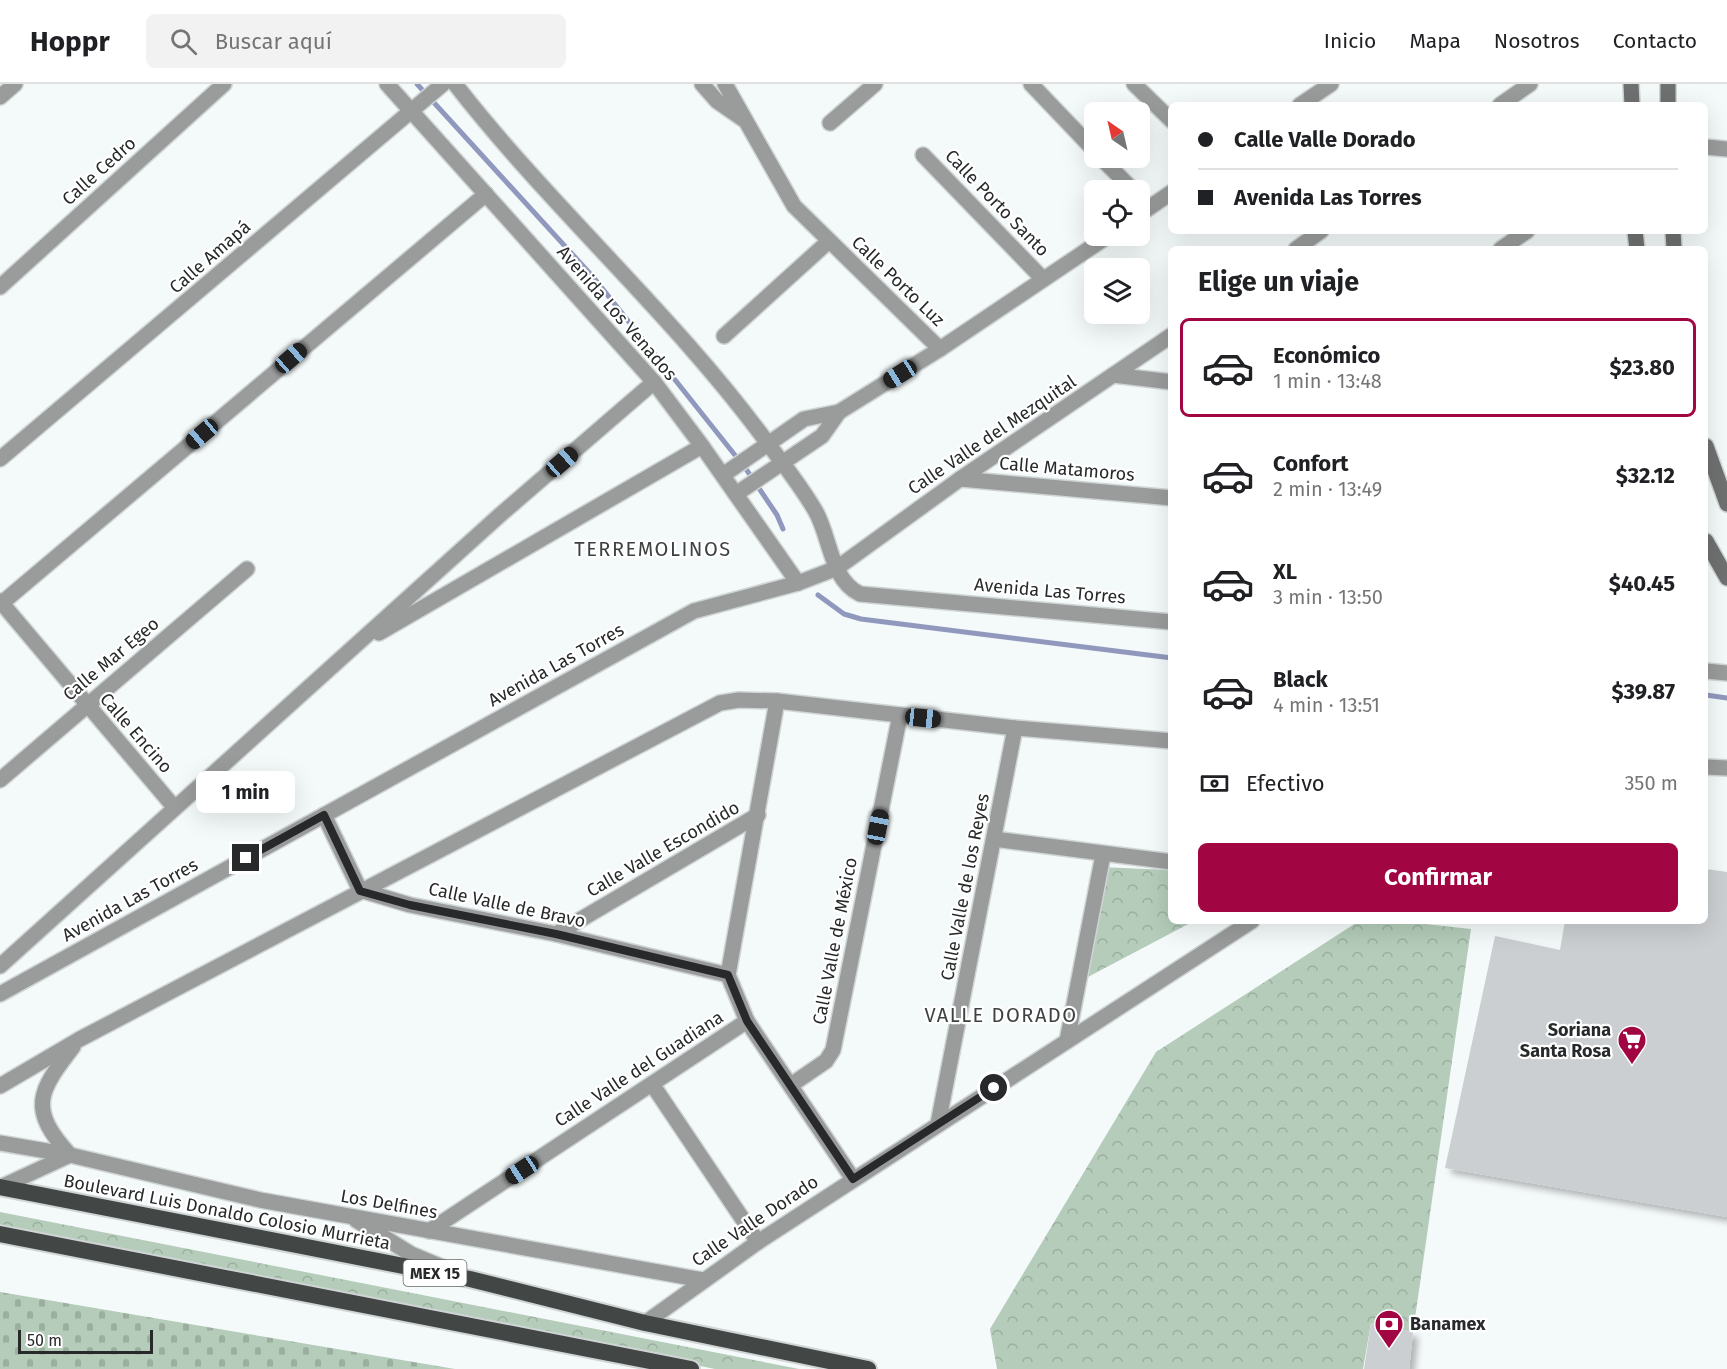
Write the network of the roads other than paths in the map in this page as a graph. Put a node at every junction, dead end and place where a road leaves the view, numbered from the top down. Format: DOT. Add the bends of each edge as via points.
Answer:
graph roads {
  1 [pos="15,84"];
  2 [pos="224,84"];
  3 [pos="387,84"];
  4 [pos="455,84"];
  5 [pos="702,84"];
  6 [pos="725,84"];
  7 [pos="875,84"];
  8 [pos="1031,84"];
  9 [pos="1134,84"];
  10 [pos="1530,84"];
  11 [pos="1631,84"];
  12 [pos="1668,84"];
  13 [pos="441,87"];
  14 [pos="1319,87"];
  15 [pos="0,97"];
  16 [pos="1303,102"];
  17 [pos="1504,102"];
  18 [pos="1632,102"];
  19 [pos="1668,102"];
  20 [pos="418,107"];
  21 [pos="1168,117"];
  22 [pos="745,120"];
  23 [pos="830,123"];
  24 [pos="1084,139"];
  25 [pos="1708,147"];
  26 [pos="1727,149"];
  27 [pos="923,155"];
  28 [pos="1111,168"];
  29 [pos="1123,180"];
  30 [pos="486,194"];
  31 [pos="1168,194"];
  32 [pos="1150,203"];
  33 [pos="1317,234"];
  34 [pos="1523,234"];
  35 [pos="829,241"];
  36 [pos="1093,246"];
  37 [pos="1300,246"];
  38 [pos="1505,246"];
  39 [pos="1043,279"];
  40 [pos="0,287"];
  41 [pos="724,336"];
  42 [pos="1168,338"];
  43 [pos="940,349"];
  44 [pos="1113,375"];
  45 [pos="654,382"];
  46 [pos="1168,382"];
  47 [pos="839,412"];
  48 [pos="768,444"];
  49 [pos="702,446"];
  50 [pos="1708,452"];
  51 [pos="0,459"];
  52 [pos="782,463"];
  53 [pos="723,475"];
  54 [pos="960,479"];
  55 [pos="742,490"];
  56 [pos="1168,498"];
  57 [pos="1727,504"];
  58 [pos="1708,549"];
  59 [pos="837,568"];
  60 [pos="247,569"];
  61 [pos="1727,578"];
  62 [pos="798,583"];
  63 [pos="2,608"];
  64 [pos="1168,622"];
  65 [pos="350,649"];
  66 [pos="1708,671"];
  67 [pos="1727,673"];
  68 [pos="777,700"];
  69 [pos="86,705"];
  70 [pos="900,715"];
  71 [pos="1015,728"];
  72 [pos="1168,741"];
  73 [pos="1708,767"];
  74 [pos="1727,768"];
  75 [pos="0,780"];
  76 [pos="174,807"];
  77 [pos="324,815"];
  78 [pos="758,815"];
  79 [pos="994,839"];
  80 [pos="1103,855"];
  81 [pos="1168,862"];
  82 [pos="360,891"];
  83 [pos="1247,924"];
  84 [pos="556,934"];
  85 [pos="0,966"];
  86 [pos="728,975"];
  87 [pos="0,994"];
  88 [pos="747,1021"];
  89 [pos="80,1039"];
  90 [pos="1067,1041"];
  91 [pos="652,1084"];
  92 [pos="791,1085"];
  93 [pos="0,1086"];
  94 [pos="938,1124"];
  95 [pos="0,1143"];
  96 [pos="70,1155"];
  97 [pos="853,1179"];
  98 [pos="1,1187"];
  99 [pos="351,1217"];
  100 [pos="429,1231"];
  101 [pos="0,1233"];
  102 [pos="758,1242"];
  103 [pos="470,1280"];
  104 [pos="703,1280"];
  105 [pos="645,1323"];
  106 [pos="691,1369"];
  107 [pos="868,1369"];
  1 -- 15 [label="street"];
  2 -- 40 [label="street, Calle Cedro"];
  3 -- 20 [label="street, Avenida Los Venados"];
  4 -- 48 [label="street, Avenida Los Venados" via="560,208 709,367"];
  5 -- 22 [label="street" via="717,101"];
  6 -- 22 [label="street, Calle Porto Luz"];
  7 -- 23 [label="street"];
  8 -- 24 [label="street"];
  9 -- 21 [label="street"];
  10 -- 17 [label="street"];
  11 -- 18 [label="main road"];
  12 -- 19 [label="main road"];
  13 -- 20 [label="street, Calle Amapá"];
  14 -- 16 [label="street"];
  20 -- 30 [label="street, Avenida Los Venados"];
  20 -- 51 [label="street, Calle Amapá" via="400,118"];
  22 -- 35 [label="street, Calle Porto Luz" via="790,200"];
  25 -- 26 [label="street"];
  27 -- 39 [label="street, Calle Porto Santo"];
  28 -- 29 [label="street"];
  30 -- 45 [label="street, Avenida Los Venados"];
  30 -- 63 [label="street"];
  31 -- 32 [label="street"];
  33 -- 37 [label="street"];
  34 -- 38 [label="street"];
  35 -- 41 [label="street"];
  35 -- 43 [label="street, Calle Porto Luz"];
  36 -- 39 [label="street"];
  39 -- 43 [label="street"];
  42 -- 44 [label="street, Calle Valle del Mezquital"];
  43 -- 47 [label="street"];
  44 -- 46 [label="street"];
  44 -- 54 [label="street, Calle Valle del Mezquital"];
  45 -- 49 [label="street, Avenida Los Venados"];
  45 -- 65 [label="street"];
  47 -- 48 [label="street" via="804,419"];
  47 -- 52 [label="street" via="822,436"];
  48 -- 52 [label="street, Avenida Los Venados"];
  48 -- 53 [label="street"];
  49 -- 53 [label="street, Avenida Los Venados"];
  49 -- 65 [label="street"];
  50 -- 57 [label="main road"];
  52 -- 55 [label="street"];
  52 -- 59 [label="street, Avenida Los Venados" via="817,513"];
  53 -- 55 [label="street, Avenida Los Venados"];
  54 -- 56 [label="street, Calle Matamoros"];
  54 -- 59 [label="street, Calle Valle del Mezquital"];
  55 -- 62 [label="street, Avenida Los Venados"];
  58 -- 61 [label="main road"];
  59 -- 62 [label="street, Avenida Las Torres"];
  59 -- 64 [label="street, Avenida Las Torres" via="851,590 860,594"];
  60 -- 69 [label="street, Calle Mar Egeo"];
  62 -- 77 [label="street, Avenida Las Torres" via="694,611"];
  63 -- 69 [label="street, Calle Encino"];
  65 -- 76 [label="street"];
  66 -- 67 [label="street"];
  68 -- 70 [label="street"];
  68 -- 78 [label="street"];
  68 -- 82 [label="street" via="720,702"];
  69 -- 75 [label="street, Calle Mar Egeo"];
  69 -- 76 [label="street, Calle Encino"];
  70 -- 71 [label="street"];
  70 -- 92 [label="street, Calle Valle de México" via="833,1050 826,1061"];
  71 -- 72 [label="street"];
  71 -- 79 [label="street, Calle Valle de los Reyes"];
  73 -- 74 [label="street"];
  76 -- 85 [label="street"];
  77 -- 82 [label="street"];
  77 -- 87 [label="street, Avenida Las Torres"];
  78 -- 84 [label="street, Calle Valle Escondido"];
  78 -- 86 [label="street"];
  79 -- 80 [label="street"];
  79 -- 94 [label="street, Calle Valle de los Reyes"];
  80 -- 81 [label="street"];
  80 -- 90 [label="street"];
  82 -- 84 [label="street, Calle Valle de Bravo"];
  82 -- 89 [label="street"];
  83 -- 90 [label="street, Calle Valle Dorado"];
  84 -- 86 [label="street, Calle Valle de Bravo"];
  86 -- 88 [label="street, Calle Valle del Guadiana"];
  88 -- 91 [label="street, Calle Valle del Guadiana"];
  88 -- 92 [label="street"];
  89 -- 93 [label="street"];
  89 -- 96 [label="street" via="52,1073 42,1098 47,1124"];
  90 -- 94 [label="street, Calle Valle Dorado"];
  91 -- 100 [label="street, Calle Valle del Guadiana"];
  91 -- 102 [label="street"];
  92 -- 97 [label="street"];
  94 -- 97 [label="street, Calle Valle Dorado"];
  95 -- 96 [label="street, Los Delfines"];
  96 -- 98 [label="street"];
  96 -- 99 [label="street, Los Delfines"];
  97 -- 102 [label="street, Calle Valle Dorado"];
  98 -- 103 [label="highway, Boulevard Luis Donaldo Colosio Murrieta / MEX 15"];
  99 -- 100 [label="street, Los Delfines"];
  99 -- 103 [label="street" via="411,1254"];
  100 -- 104 [label="street, Los Delfines"];
  101 -- 106 [label="highway, MEX 15"];
  102 -- 104 [label="street, Calle Valle Dorado"];
  103 -- 105 [label="highway, Boulevard Luis Donaldo Colosio Murrieta / MEX 15"];
  104 -- 105 [label="street, Calle Valle Dorado"];
  105 -- 107 [label="highway, Boulevard Luis Donaldo Colosio Murrieta / MEX 15"];
}
